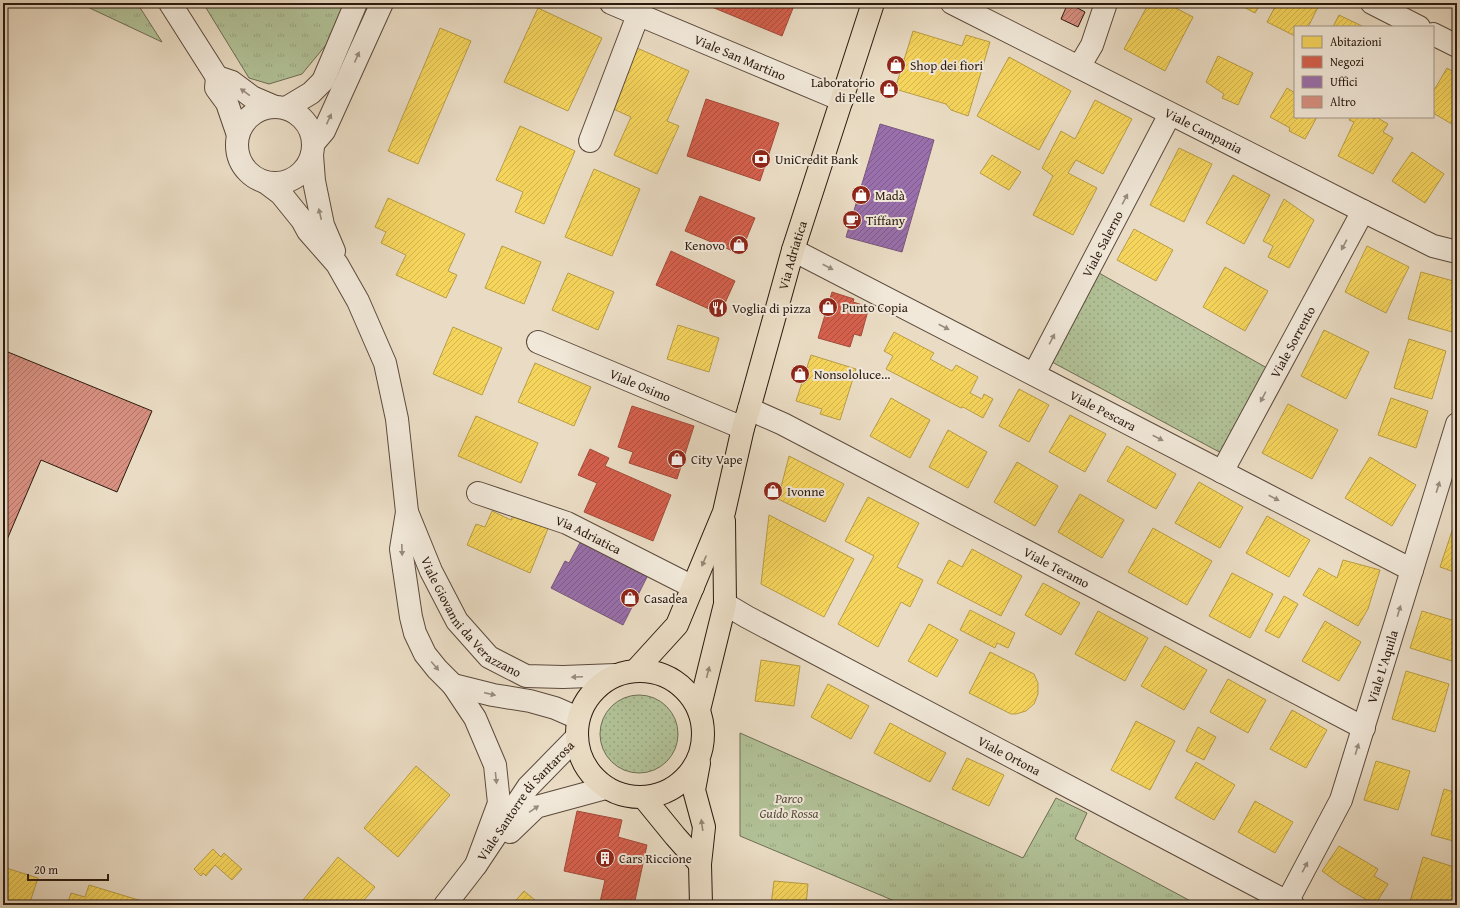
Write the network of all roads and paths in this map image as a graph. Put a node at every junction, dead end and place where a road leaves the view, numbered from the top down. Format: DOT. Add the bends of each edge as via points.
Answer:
graph roads {
  1 [pos="170,3"];
  2 [pos="356,3"];
  3 [pos="382,3"];
  4 [pos="873,3"];
  5 [pos="952,3"];
  6 [pos="1106,3"];
  7 [pos="1372,3"];
  8 [pos="624,7"];
  9 [pos="1417,26"];
  10 [pos="1434,34"];
  11 [pos="1457,46"];
  12 [pos="1079,66"];
  13 [pos="217,76"];
  14 [pos="842,100"];
  15 [pos="279,107"];
  16 [pos="1170,114"];
  17 [pos="238,135"];
  18 [pos="590,141"];
  19 [pos="313,150"];
  20 [pos="265,182"];
  21 [pos="1363,211"];
  22 [pos="793,250"];
  23 [pos="1457,252"];
  24 [pos="337,264"];
  25 [pos="538,342"];
  26 [pos="1034,374"];
  27 [pos="746,418"];
  28 [pos="1457,424"];
  29 [pos="1222,472"];
  30 [pos="478,493"];
  31 [pos="407,512"];
  32 [pos="724,512"];
  33 [pos="1412,570"];
  34 [pos="693,587"];
  35 [pos="725,604"];
  36 [pos="626,672"];
  37 [pos="452,685"];
  38 [pos="699,710"];
  39 [pos="577,728"];
  40 [pos="1364,728"];
  41 [pos="702,750"];
  42 [pos="606,788"];
  43 [pos="644,798"];
  44 [pos="700,864"];
  45 [pos="476,865"];
  46 [pos="1290,903"];
  47 [pos="445,905"];
  48 [pos="701,905"];
  1 -- 13 [label="street"];
  2 -- 15 [label="street" via="323,81 311,93"];
  19 -- 3 [label="street, one-way"];
  4 -- 14 [label="main road, Via Adriatica"];
  5 -- 12 [label="street, Viale Campania"];
  6 -- 12 [label="street" via="1092,45"];
  7 -- 9 [label="street"];
  8 -- 14 [label="street, Viale San Martino"];
  8 -- 18 [label="street, Viale San Martino"];
  10 -- 11 [label="street"];
  12 -- 16 [label="street, Viale Campania"];
  15 -- 13 [label="street, one-way" via="252,97 232,82"];
  13 -- 17 [label="street" via="216,88 227,103"];
  14 -- 22 [label="main road, Via Adriatica"];
  15 -- 17 [label="street" via="262,109 251,115"];
  15 -- 19 [label="street" via="296,113 305,121 311,132"];
  16 -- 21 [label="street, Viale Campania"];
  26 -- 16 [label="street, Viale Salerno, one-way"];
  17 -- 20 [label="street" via="239,159 254,178"];
  19 -- 20 [label="street" via="307,166 299,175 289,181"];
  24 -- 19 [label="street, Viale Giovanni da Verazzano, one-way" via="334,248 322,225 314,182"];
  20 -- 24 [label="street, Viale Giovanni da Verazzano" via="281,194 308,231"];
  21 -- 23 [label="street, Viale Campania" via="1433,246"];
  21 -- 29 [label="street, Viale Sorrento, one-way"];
  22 -- 26 [label="street, Viale Pescara, one-way"];
  22 -- 27 [label="main road, Via Adriatica"];
  24 -- 31 [label="street, Viale Giovanni da Verazzano" via="358,301 385,363 397,419"];
  25 -- 27 [label="street, Viale Osimo"];
  26 -- 29 [label="street, Viale Pescara, one-way"];
  27 -- 32 [label="main road, Via Adriatica"];
  27 -- 40 [label="street, Viale Teramo" via="783,424"];
  33 -- 28 [label="street, Viale L'Aquila, one-way"];
  29 -- 33 [label="street, Viale Pescara, one-way"];
  30 -- 34 [label="street, Via Adriatica" via="567,524"];
  36 -- 31 [label="street, Viale Giovanni da Verazzano, one-way" via="564,677 526,676 489,657 457,621 431,571"];
  31 -- 37 [label="street, Viale Giovanni da Verazzano, one-way" via="401,549 415,633 425,654"];
  32 -- 34 [label="main road, Via Adriatica, one-way"];
  32 -- 35 [label="main road, Via Adriatica"];
  40 -- 33 [label="street, Viale L'Aquila, one-way"];
  34 -- 36 [label="main road, Via Adriatica" via="677,625"];
  38 -- 35 [label="main road, Via Adriatica, one-way"];
  35 -- 46 [label="street, Viale Ortona"];
  36 -- 38 [label="main road" via="655,672 674,680 688,693"];
  36 -- 39 [label="main road" via="594,690 586,700"];
  37 -- 39 [label="street, one-way" via="555,708"];
  37 -- 45 [label="street, Viale Giovanni da Verazzano, one-way" via="475,718 495,765 499,803"];
  38 -- 41 [label="main road" via="703,730"];
  39 -- 42 [label="main road" via="580,758 591,775"];
  39 -- 45 [label="street, Viale Santorre di Santarosa" via="528,788"];
  46 -- 40 [label="street, Viale L'Aquila, one-way" via="1341,800"];
  41 -- 43 [label="main road" via="694,768 681,783 663,793"];
  44 -- 41 [label="main road, one-way" via="704,827 694,790"];
  42 -- 43 [label="main road" via="624,796"];
  45 -- 42 [label="street, Viale Santorre di Santarosa, one-way" via="536,807"];
  43 -- 44 [label="main road"];
  44 -- 48 [label="main road"];
  45 -- 47 [label="street, Viale Santorre di Santarosa"];
}
